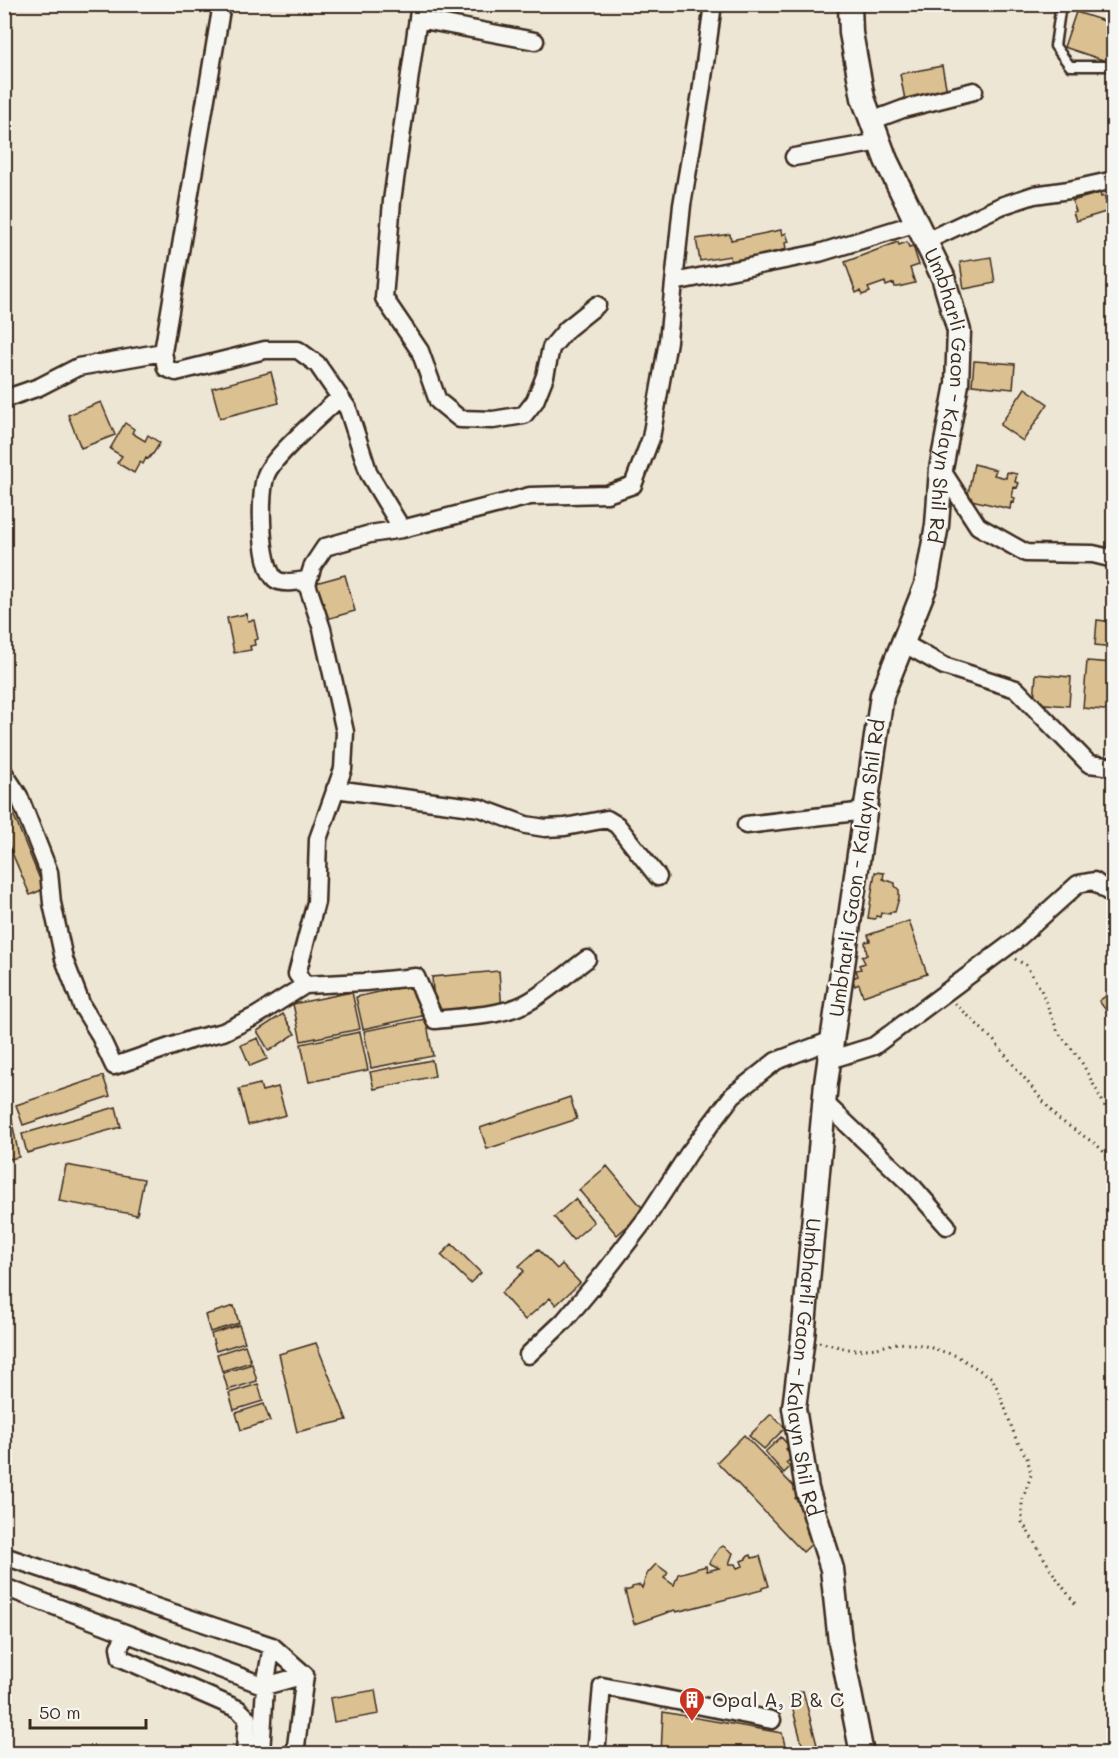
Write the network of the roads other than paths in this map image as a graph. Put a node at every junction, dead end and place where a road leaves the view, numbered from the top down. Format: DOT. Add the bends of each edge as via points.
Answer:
graph roads {
  1 [pos="222,4"];
  2 [pos="713,4"];
  3 [pos="850,4"];
  4 [pos="1061,4"];
  5 [pos="419,12"];
  6 [pos="535,41"];
  7 [pos="1113,59"];
  8 [pos="974,91"];
  9 [pos="871,121"];
  10 [pos="879,142"];
  11 [pos="794,157"];
  12 [pos="1112,183"];
  13 [pos="921,232"];
  14 [pos="674,282"];
  15 [pos="597,305"];
  16 [pos="163,352"];
  17 [pos="340,397"];
  18 [pos="6,402"];
  19 [pos="941,469"];
  20 [pos="402,529"];
  21 [pos="1113,559"];
  22 [pos="307,580"];
  23 [pos="903,643"];
  24 [pos="1113,767"];
  25 [pos="4,773"];
  26 [pos="335,789"];
  27 [pos="865,811"];
  28 [pos="746,825"];
  29 [pos="658,877"];
  30 [pos="1113,896"];
  31 [pos="587,959"];
  32 [pos="305,985"];
  33 [pos="830,1050"];
  34 [pos="824,1102"];
  35 [pos="947,1226"];
  36 [pos="528,1355"];
  37 [pos="4,1556"];
  38 [pos="4,1587"];
  39 [pos="128,1634"];
  40 [pos="272,1646"];
  41 [pos="304,1675"];
  42 [pos="265,1686"];
  43 [pos="772,1720"];
  44 [pos="245,1754"];
  45 [pos="261,1754"];
  46 [pos="295,1754"];
  47 [pos="596,1754"];
  48 [pos="862,1754"];
  1 -- 16 [label="street"];
  2 -- 14 [label="street"];
  3 -- 9 [label="street, Umbharli Gaon - Kalayn Shil Rd" via="851,33"];
  4 -- 7 [label="lane" via="1055,46 1070,66 1112,66"];
  5 -- 6 [label="street"];
  5 -- 15 [label="street" via="392,201 384,298 420,351 438,401 460,419 493,420 524,415 545,376 551,348 567,328"];
  8 -- 9 [label="street"];
  9 -- 10 [label="street, Umbharli Gaon - Kalayn Shil Rd"];
  10 -- 11 [label="street"];
  10 -- 13 [label="street, Umbharli Gaon - Kalayn Shil Rd"];
  12 -- 13 [label="street" via="1034,195"];
  13 -- 14 [label="street"];
  13 -- 19 [label="street, Umbharli Gaon - Kalayn Shil Rd" via="943,277 959,331 957,384"];
  14 -- 20 [label="street" via="651,438 633,484 607,494 530,496"];
  16 -- 17 [label="street" via="166,368 176,372 265,350 298,350 316,364"];
  16 -- 18 [label="street" via="78,368"];
  17 -- 20 [label="street" via="348,409 369,474"];
  17 -- 22 [label="street" via="276,459 266,474 263,550 267,566 281,582"];
  19 -- 21 [label="street" via="978,526 1026,553 1093,554"];
  19 -- 23 [label="street, Umbharli Gaon - Kalayn Shil Rd" via="937,525 926,585"];
  20 -- 22 [label="street" via="325,547"];
  22 -- 26 [label="street" via="345,732 343,769"];
  23 -- 24 [label="street" via="945,666 1016,689 1089,764"];
  23 -- 27 [label="street, Umbharli Gaon - Kalayn Shil Rd" via="882,695"];
  25 -- 32 [label="street" via="19,796 49,872 64,959 82,1006 114,1066 223,1032"];
  26 -- 29 [label="street" via="480,808 545,828 608,819"];
  26 -- 32 [label="street" via="318,839 316,902 297,974"];
  27 -- 28 [label="street"];
  27 -- 33 [label="street, Umbharli Gaon - Kalayn Shil Rd"];
  30 -- 33 [label="street" via="1094,881 1078,884 1000,952 874,1046"];
  31 -- 32 [label="street" via="517,1006 435,1020 416,977"];
  33 -- 34 [label="street, Umbharli Gaon - Kalayn Shil Rd"];
  33 -- 36 [label="street" via="776,1061 733,1095 606,1272"];
  34 -- 35 [label="street" via="913,1187"];
  34 -- 48 [label="street, Umbharli Gaon - Kalayn Shil Rd" via="794,1408 807,1489 832,1569 840,1642"];
  37 -- 40 [label="street"];
  38 -- 39 [label="street"];
  39 -- 42 [label="street"];
  39 -- 44 [label="street" via="119,1647 122,1658 238,1708 247,1718"];
  40 -- 41 [label="street"];
  40 -- 42 [label="street"];
  41 -- 42 [label="street"];
  41 -- 46 [label="street"];
  42 -- 45 [label="street"];
  43 -- 47 [label="street" via="602,1686"];
}
